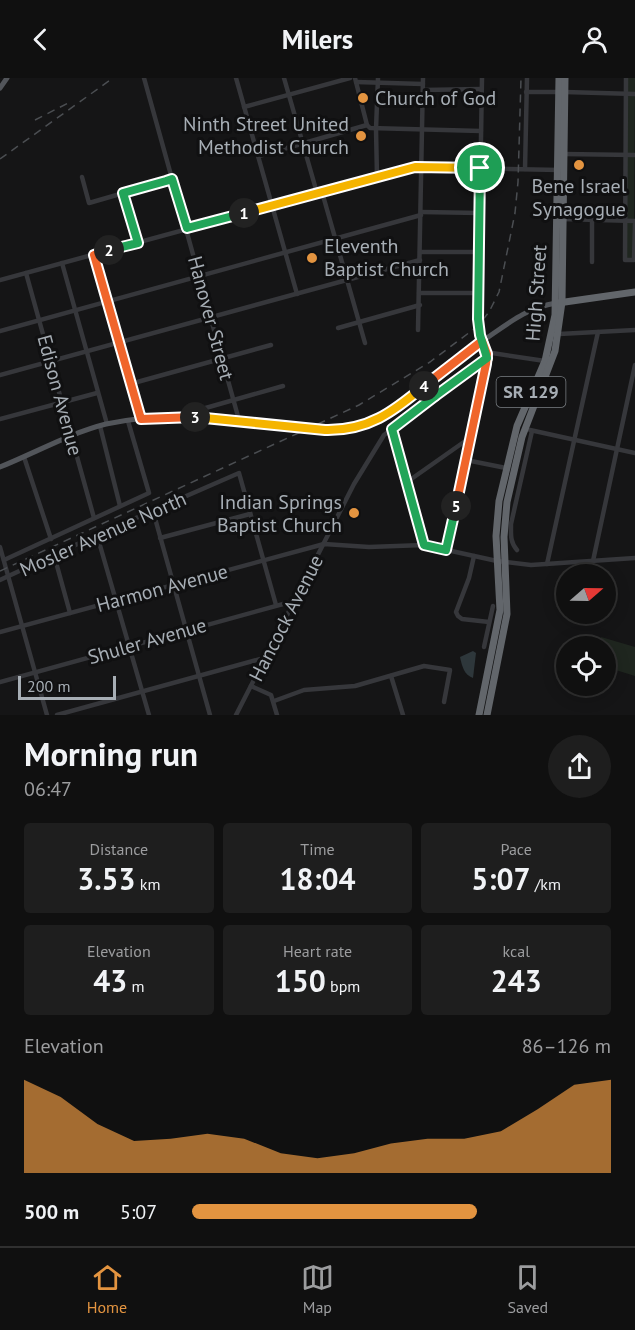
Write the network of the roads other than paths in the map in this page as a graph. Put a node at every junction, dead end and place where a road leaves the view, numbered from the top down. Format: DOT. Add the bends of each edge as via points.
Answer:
graph roads {
  1 [pos="7,78"];
  2 [pos="152,78"];
  3 [pos="236,78"];
  4 [pos="284,78"];
  5 [pos="350,78"];
  6 [pos="482,78"];
  7 [pos="527,78"];
  8 [pos="565,78"];
  9 [pos="626,78"];
  10 [pos="144,79"];
  11 [pos="356,80"];
  12 [pos="378,81"];
  13 [pos="423,84"];
  14 [pos="0,88"];
  15 [pos="481,89"];
  16 [pos="562,89"];
  17 [pos="526,92"];
  18 [pos="626,93"];
  19 [pos="288,94"];
  20 [pos="635,94"];
  21 [pos="244,107"];
  22 [pos="368,125"];
  23 [pos="376,129"];
  24 [pos="423,129"];
  25 [pos="481,131"];
  26 [pos="303,144"];
  27 [pos="563,154"];
  28 [pos="625,155"];
  29 [pos="635,155"];
  30 [pos="259,156"];
  31 [pos="422,167"];
  32 [pos="480,168"];
  33 [pos="525,169"];
  34 [pos="560,170"];
  35 [pos="82,177"];
  36 [pos="377,177"];
  37 [pos="172,179"];
  38 [pos="123,193"];
  39 [pos="320,193"];
  40 [pos="273,206"];
  41 [pos="480,213"];
  42 [pos="421,214"];
  43 [pos="560,218"];
  44 [pos="592,221"];
  45 [pos="625,221"];
  46 [pos="635,223"];
  47 [pos="187,228"];
  48 [pos="335,239"];
  49 [pos="138,243"];
  50 [pos="286,252"];
  51 [pos="420,252"];
  52 [pos="478,252"];
  53 [pos="94,255"];
  54 [pos="420,260"];
  55 [pos="592,262"];
  56 [pos="62,263"];
  57 [pos="26,273"];
  58 [pos="200,275"];
  59 [pos="0,280"];
  60 [pos="347,281"];
  61 [pos="635,292"];
  62 [pos="419,293"];
  63 [pos="478,293"];
  64 [pos="297,294"];
  65 [pos="107,302"];
  66 [pos="559,302"];
  67 [pos="420,305"];
  68 [pos="75,310"];
  69 [pos="211,318"];
  70 [pos="39,320"];
  71 [pos="359,322"];
  72 [pos="339,328"];
  73 [pos="418,330"];
  74 [pos="635,330"];
  75 [pos="0,331"];
  76 [pos="598,332"];
  77 [pos="559,334"];
  78 [pos="482,341"];
  79 [pos="120,343"];
  80 [pos="365,343"];
  81 [pos="271,345"];
  82 [pos="87,351"];
  83 [pos="222,358"];
  84 [pos="487,358"];
  85 [pos="51,361"];
  86 [pos="546,361"];
  87 [pos="635,365"];
  88 [pos="477,366"];
  89 [pos="485,370"];
  90 [pos="0,375"];
  91 [pos="130,384"];
  92 [pos="283,386"];
  93 [pos="98,393"];
  94 [pos="234,399"];
  95 [pos="63,402"];
  96 [pos="177,417"];
  97 [pos="0,419"];
  98 [pos="141,419"];
  99 [pos="239,420"];
  100 [pos="128,421"];
  101 [pos="103,425"];
  102 [pos="392,429"];
  103 [pos="528,430"];
  104 [pos="72,436"];
  105 [pos="471,437"];
  106 [pos="575,440"];
  107 [pos="617,449"];
  108 [pos="635,453"];
  109 [pos="24,457"];
  110 [pos="466,460"];
  111 [pos="0,467"];
  112 [pos="506,468"];
  113 [pos="407,482"];
  114 [pos="120,507"];
  115 [pos="153,511"];
  116 [pos="250,514"];
  117 [pos="94,518"];
  118 [pos="97,535"];
  119 [pos="160,537"];
  120 [pos="51,539"];
  121 [pos="324,544"];
  122 [pos="424,545"];
  123 [pos="0,548"];
  124 [pos="446,550"];
  125 [pos="517,550"];
  126 [pos="54,555"];
  127 [pos="474,556"];
  128 [pos="635,558"];
  129 [pos="4,560"];
  130 [pos="263,560"];
  131 [pos="497,561"];
  132 [pos="593,561"];
  133 [pos="506,562"];
  134 [pos="547,564"];
  135 [pos="8,576"];
  136 [pos="0,580"];
  137 [pos="173,585"];
  138 [pos="116,600"];
  139 [pos="294,602"];
  140 [pos="276,605"];
  141 [pos="493,606"];
  142 [pos="70,613"];
  143 [pos="489,622"];
  144 [pos="22,625"];
  145 [pos="186,631"];
  146 [pos="0,632"];
  147 [pos="129,646"];
  148 [pos="484,647"];
  149 [pos="264,658"];
  150 [pos="35,672"];
  151 [pos="199,676"];
  152 [pos="391,676"];
  153 [pos="0,682"];
  154 [pos="251,686"];
  155 [pos="142,691"];
  156 [pos="274,701"];
  157 [pos="444,702"];
  158 [pos="47,715"];
  159 [pos="57,715"];
  160 [pos="149,715"];
  161 [pos="210,715"];
  162 [pos="236,715"];
  163 [pos="277,715"];
  164 [pos="403,715"];
  165 [pos="479,715"];
  166 [pos="487,715"];
  1 -- 14 [label="main road"];
  2 -- 10 [label="street"];
  3 -- 21 [label="street"];
  4 -- 19 [label="street"];
  5 -- 19 [label="street"];
  6 -- 15 [label="street"];
  7 -- 17 [label="street"];
  8 -- 16 [label="highway, High Street / SR 129"];
  9 -- 18 [label="street"];
  10 -- 37 [label="street, Hanover Street"];
  11 -- 12 [label="street"];
  11 -- 22 [label="street"];
  12 -- 13 [label="street"];
  12 -- 23 [label="street"];
  13 -- 15 [label="street"];
  13 -- 24 [label="street"];
  15 -- 25 [label="street"];
  16 -- 17 [label="street"];
  16 -- 18 [label="street"];
  16 -- 27 [label="highway, High Street / SR 129"];
  16 -- 34 [label="highway, High Street / SR 129"];
  17 -- 33 [label="street"];
  18 -- 20 [label="street"];
  18 -- 28 [label="street"];
  19 -- 21 [label="street"];
  19 -- 26 [label="street"];
  21 -- 30 [label="street"];
  22 -- 23 [label="street"];
  22 -- 26 [label="street"];
  23 -- 24 [label="street"];
  23 -- 36 [label="street"];
  24 -- 25 [label="street"];
  24 -- 31 [label="street"];
  25 -- 32 [label="street"];
  26 -- 30 [label="street"];
  26 -- 39 [label="street"];
  27 -- 28 [label="street"];
  27 -- 34 [label="highway, High Street / SR 129"];
  28 -- 29 [label="street"];
  28 -- 45 [label="street"];
  30 -- 40 [label="street"];
  31 -- 32 [label="street"];
  31 -- 36 [label="street"];
  31 -- 42 [label="street"];
  32 -- 33 [label="street"];
  32 -- 41 [label="street"];
  33 -- 34 [label="street"];
  34 -- 43 [label="highway, High Street / SR 129"];
  35 -- 38 [label="street" via="89,203"];
  36 -- 39 [label="street"];
  37 -- 38 [label="street"];
  37 -- 47 [label="street, Hanover Street"];
  38 -- 49 [label="street"];
  39 -- 40 [label="street"];
  39 -- 48 [label="street"];
  40 -- 47 [label="street"];
  40 -- 50 [label="street"];
  41 -- 42 [label="street"];
  41 -- 52 [label="street"];
  42 -- 48 [label="street"];
  42 -- 51 [label="street"];
  43 -- 44 [label="street"];
  43 -- 66 [label="highway, High Street / SR 129"];
  44 -- 45 [label="street"];
  44 -- 55 [label="street"];
  45 -- 46 [label="street"];
  45 -- 46 [label="street" via="625,260 634,260"];
  47 -- 49 [label="street"];
  47 -- 58 [label="street, Hanover Street"];
  48 -- 50 [label="street"];
  48 -- 60 [label="street"];
  49 -- 53 [label="street"];
  50 -- 58 [label="street"];
  50 -- 64 [label="street"];
  51 -- 52 [label="street"];
  51 -- 54 [label="street"];
  52 -- 63 [label="street"];
  53 -- 56 [label="street"];
  53 -- 65 [label="street"];
  54 -- 60 [label="street"];
  54 -- 62 [label="street"];
  56 -- 57 [label="street"];
  56 -- 68 [label="street"];
  57 -- 59 [label="street"];
  57 -- 70 [label="street, Edison Avenue"];
  58 -- 65 [label="street"];
  58 -- 69 [label="street, Hanover Street"];
  60 -- 64 [label="street"];
  60 -- 71 [label="street"];
  61 -- 66 [label="highway"];
  62 -- 63 [label="street"];
  62 -- 67 [label="street"];
  63 -- 78 [label="street"];
  64 -- 69 [label="street"];
  65 -- 68 [label="street"];
  65 -- 79 [label="street"];
  66 -- 77 [label="highway, High Street / SR 129"];
  66 -- 78 [label="main road" via="522,314"];
  66 -- 86 [label="highway, High Street / SR 129"];
  67 -- 71 [label="street"];
  67 -- 73 [label="street"];
  68 -- 70 [label="street"];
  68 -- 82 [label="street"];
  69 -- 79 [label="street"];
  69 -- 83 [label="street, Hanover Street"];
  70 -- 75 [label="street"];
  70 -- 85 [label="street, Edison Avenue"];
  71 -- 72 [label="street"];
  71 -- 80 [label="street"];
  74 -- 76 [label="street"];
  76 -- 77 [label="street"];
  76 -- 106 [label="street"];
  77 -- 103 [label="highway, High Street / SR 129"];
  78 -- 84 [label="street"];
  78 -- 99 [label="main road" via="398,408 358,427 325,430"];
  79 -- 82 [label="street"];
  79 -- 91 [label="street"];
  81 -- 83 [label="street"];
  82 -- 85 [label="street"];
  82 -- 93 [label="street"];
  83 -- 91 [label="street"];
  83 -- 94 [label="street, Hanover Street"];
  84 -- 86 [label="street" via="495,353"];
  84 -- 88 [label="street, Hancock Avenue"];
  84 -- 89 [label="street"];
  85 -- 90 [label="street"];
  85 -- 95 [label="street, Edison Avenue"];
  86 -- 112 [label="highway, High Street / SR 129" via="521,414"];
  87 -- 107 [label="street"];
  88 -- 89 [label="street"];
  88 -- 102 [label="street, Hancock Avenue"];
  89 -- 105 [label="street"];
  91 -- 98 [label="street"];
  92 -- 94 [label="street"];
  93 -- 95 [label="street"];
  93 -- 101 [label="street"];
  94 -- 96 [label="street"];
  94 -- 99 [label="street, Hanover Street"];
  95 -- 97 [label="street"];
  95 -- 104 [label="street, Edison Avenue"];
  96 -- 98 [label="main road"];
  96 -- 99 [label="main road"];
  98 -- 100 [label="main road"];
  100 -- 101 [label="main road"];
  100 -- 114 [label="street" via="149,493"];
  101 -- 104 [label="main road"];
  101 -- 114 [label="street"];
  102 -- 113 [label="street"];
  102 -- 121 [label="street, Hancock Avenue" via="384,435 354,484"];
  103 -- 106 [label="street"];
  103 -- 125 [label="street, High Street" via="510,536"];
  103 -- 133 [label="highway, High Street / SR 129" via="519,446 504,519"];
  104 -- 109 [label="main road"];
  104 -- 117 [label="street, Edison Avenue"];
  105 -- 110 [label="street"];
  105 -- 113 [label="street"];
  106 -- 107 [label="street"];
  106 -- 134 [label="street"];
  107 -- 108 [label="street"];
  107 -- 132 [label="street"];
  109 -- 111 [label="main road"];
  109 -- 120 [label="street"];
  110 -- 112 [label="street"];
  110 -- 124 [label="street"];
  112 -- 131 [label="highway, High Street / SR 129" via="496,520"];
  113 -- 122 [label="street"];
  114 -- 117 [label="street"];
  115 -- 116 [label="street, Mosler Avenue North" via="239,473"];
  115 -- 118 [label="street, Mosler Avenue North"];
  115 -- 119 [label="street"];
  116 -- 119 [label="street"];
  116 -- 130 [label="street"];
  117 -- 120 [label="street"];
  118 -- 126 [label="street, Mosler Avenue North"];
  118 -- 138 [label="street"];
  119 -- 137 [label="street"];
  120 -- 129 [label="street"];
  121 -- 122 [label="street, Harmon Avenue"];
  121 -- 130 [label="street, Harmon Avenue"];
  121 -- 139 [label="street, Hancock Avenue"];
  122 -- 124 [label="street, Harmon Avenue"];
  123 -- 129 [label="street"];
  124 -- 127 [label="street, Harmon Avenue"];
  126 -- 135 [label="street, Mosler Avenue North"];
  126 -- 142 [label="street"];
  127 -- 131 [label="street, Harmon Avenue"];
  127 -- 143 [label="street" via="456,612 462,619"];
  128 -- 132 [label="street, Harmon Avenue"];
  129 -- 135 [label="street"];
  130 -- 137 [label="street, Harmon Avenue"];
  130 -- 140 [label="street"];
  131 -- 133 [label="street, Harmon Avenue"];
  131 -- 165 [label="highway, High Street / SR 129" via="498,624"];
  132 -- 134 [label="street, Harmon Avenue"];
  133 -- 134 [label="street, Harmon Avenue"];
  133 -- 166 [label="highway, High Street / SR 129" via="507,614"];
  135 -- 136 [label="street, Mosler Avenue North"];
  135 -- 144 [label="street"];
  137 -- 138 [label="street, Harmon Avenue"];
  137 -- 145 [label="street"];
  138 -- 142 [label="street, Harmon Avenue"];
  138 -- 147 [label="street"];
  139 -- 140 [label="street, Shuler Avenue"];
  139 -- 149 [label="street, Hancock Avenue"];
  140 -- 145 [label="street, Shuler Avenue"];
  141 -- 143 [label="street"];
  142 -- 144 [label="street, Harmon Avenue"];
  143 -- 148 [label="street"];
  144 -- 146 [label="street, Harmon Avenue"];
  144 -- 150 [label="street"];
  145 -- 147 [label="street, Shuler Avenue"];
  145 -- 151 [label="street"];
  147 -- 150 [label="street, Shuler Avenue"];
  147 -- 155 [label="street"];
  149 -- 151 [label="street"];
  149 -- 154 [label="street, Hancock Avenue"];
  150 -- 153 [label="street, Shuler Avenue"];
  150 -- 158 [label="street"];
  151 -- 155 [label="street"];
  151 -- 161 [label="street"];
  152 -- 156 [label="street" via="355,686 304,690"];
  152 -- 157 [label="street" via="424,666 450,670"];
  152 -- 164 [label="street"];
  154 -- 156 [label="street" via="271,695"];
  154 -- 162 [label="street, Hancock Avenue"];
  155 -- 159 [label="street"];
  155 -- 160 [label="street"];
  156 -- 163 [label="street"];
}
